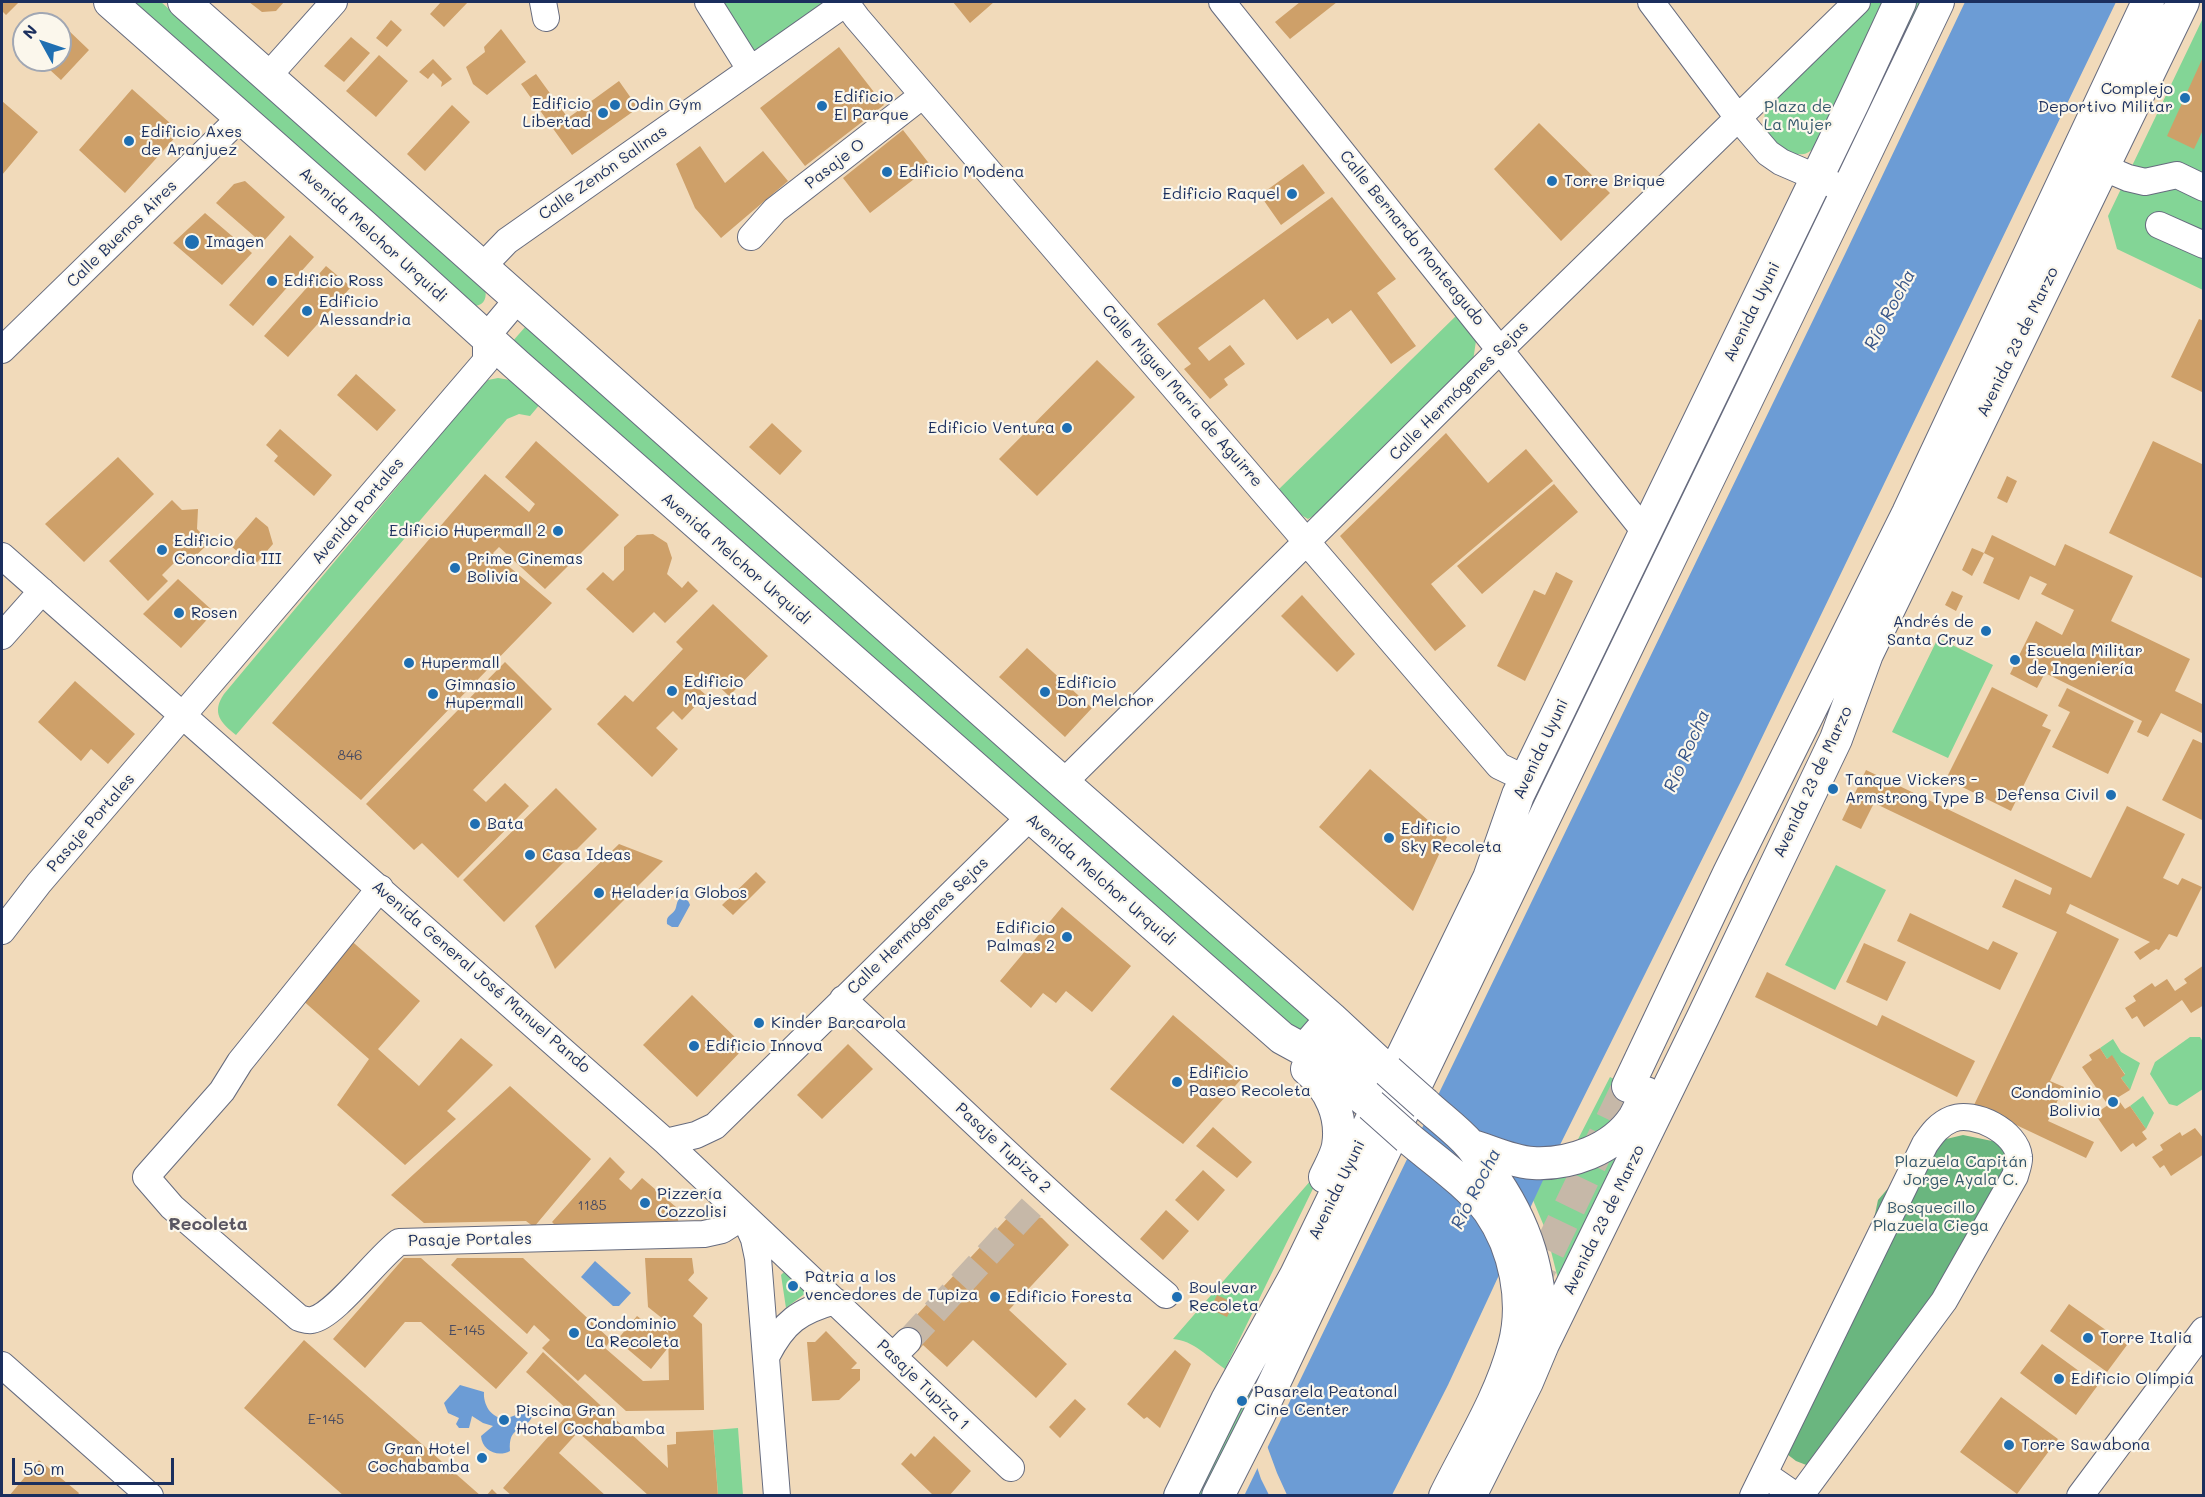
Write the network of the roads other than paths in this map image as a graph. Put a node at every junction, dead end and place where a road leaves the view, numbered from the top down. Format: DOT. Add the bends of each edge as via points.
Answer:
graph roads {
  1 [pos="110,2"];
  2 [pos="184,2"];
  3 [pos="334,2"];
  4 [pos="708,2"];
  5 [pos="846,2"];
  6 [pos="1222,2"];
  7 [pos="1651,2"];
  8 [pos="1857,2"];
  9 [pos="1900,2"];
  10 [pos="1938,2"];
  11 [pos="2148,2"];
  12 [pos="2183,2"];
  13 [pos="750,69"];
  14 [pos="268,76"];
  15 [pos="924,95"];
  16 [pos="241,117"];
  17 [pos="1739,119"];
  18 [pos="2102,168"];
  19 [pos="1817,178"];
  20 [pos="2204,188"];
  21 [pos="1848,191"];
  22 [pos="2159,225"];
  23 [pos="751,237"];
  24 [pos="2204,244"];
  25 [pos="482,267"];
  26 [pos="518,299"];
  27 [pos="486,337"];
  28 [pos="1501,349"];
  29 [pos="2,350"];
  30 [pos="1646,533"];
  31 [pos="1306,542"];
  32 [pos="2,556"];
  33 [pos="42,591"];
  34 [pos="2,636"];
  35 [pos="1840,649"];
  36 [pos="183,716"];
  37 [pos="1063,783"];
  38 [pos="1522,787"];
  39 [pos="1030,817"];
  40 [pos="380,888"];
  41 [pos="2,931"];
  42 [pos="843,999"];
  43 [pos="1295,1040"];
  44 [pos="1360,1045"];
  45 [pos="1628,1086"];
  46 [pos="666,1142"];
  47 [pos="1470,1145"];
  48 [pos="744,1216"];
  49 [pos="1516,1237"];
  50 [pos="1166,1295"];
  51 [pos="835,1301"];
  52 [pos="2204,1330"];
  53 [pos="1260,1341"];
  54 [pos="1543,1344"];
  55 [pos="767,1355"];
  56 [pos="2,1365"];
  57 [pos="1492,1368"];
  58 [pos="1011,1468"];
  59 [pos="1758,1485"];
  60 [pos="150,1496"];
  61 [pos="777,1496"];
  62 [pos="1180,1496"];
  63 [pos="1218,1496"];
  64 [pos="1429,1496"];
  65 [pos="1445,1496"];
  66 [pos="1470,1496"];
  67 [pos="1798,1496"];
  68 [pos="2080,1496"];
  1 -- 16 [label="main road, Avenida Melchor Urquidi"];
  2 -- 14 [label="main road"];
  3 -- 14 [label="street"];
  4 -- 13 [label="street"];
  5 -- 13 [label="street, Calle Zenón Salinas"];
  5 -- 15 [label="street, Calle Miguel María de Aguirre"];
  6 -- 28 [label="street, Calle Bernardo Monteagudo"];
  7 -- 17 [label="street"];
  8 -- 17 [label="street, Calle Hermógenes Sejas"];
  9 -- 19 [label="main road, Avenida Uyuni"];
  10 -- 21 [label="main road, Avenida Uyuni"];
  11 -- 35 [label="main road, Avenida 23 de Marzo"];
  12 -- 18 [label="main road, Avenida 23 de Marzo"];
  13 -- 25 [label="street, Calle Zenón Salinas" via="507,241"];
  14 -- 25 [label="main road"];
  15 -- 23 [label="street, Pasaje O" via="775,210"];
  15 -- 31 [label="street, Calle Miguel María de Aguirre"];
  16 -- 27 [label="main road, Avenida Melchor Urquidi"];
  16 -- 29 [label="street, Calle Buenos Aires"];
  17 -- 19 [label="street" via="1768,153"];
  17 -- 28 [label="street, Calle Hermógenes Sejas"];
  18 -- 20 [label="street" via="2145,182 2177,175"];
  18 -- 54 [label="main road, Avenida 23 de Marzo" via="1868,654 1836,739"];
  19 -- 21 [label="street"];
  19 -- 30 [label="main road, Avenida Uyuni"];
  21 -- 63 [label="main road, Avenida Uyuni"];
  22 -- 24 [label="street"];
  25 -- 26 [label="main road"];
  26 -- 27 [label="street"];
  26 -- 37 [label="main road"];
  27 -- 36 [label="street, Avenida Portales" via="486,361"];
  27 -- 39 [label="main road, Avenida Melchor Urquidi"];
  28 -- 30 [label="street, Calle Bernardo Monteagudo"];
  28 -- 31 [label="street, Calle Hermógenes Sejas"];
  30 -- 38 [label="main road, Avenida Uyuni"];
  31 -- 37 [label="street, Calle Hermógenes Sejas"];
  31 -- 38 [label="street, Calle Miguel María de Aguirre" via="1499,766"];
  32 -- 33 [label="street, Avenida General José Manuel Pando"];
  33 -- 34 [label="street"];
  33 -- 36 [label="street, Avenida General José Manuel Pando"];
  35 -- 45 [label="main road, Avenida 23 de Marzo"];
  35 -- 47 [label="main road" via="1825,720 1633,1119 1599,1148 1564,1162 1530,1163"];
  36 -- 40 [label="street, Avenida General José Manuel Pando"];
  36 -- 41 [label="street, Pasaje Portales"];
  37 -- 44 [label="main road"];
  38 -- 44 [label="main road" via="1487,849 1405,1023 1390,1037"];
  38 -- 53 [label="main road, Avenida Uyuni" via="1489,878 1296,1275"];
  39 -- 42 [label="street, Calle Hermógenes Sejas"];
  39 -- 43 [label="main road, Avenida Melchor Urquidi"];
  40 -- 46 [label="street, Avenida General José Manuel Pando"];
  40 -- 48 [label="street, Pasaje Portales" via="240,1062 222,1091 146,1177 172,1207 298,1318 312,1320 327,1314 399,1242 704,1234 722,1230"];
  42 -- 46 [label="street, Calle Hermógenes Sejas" via="715,1126"];
  42 -- 50 [label="street, Pasaje Tupiza 2" via="1043,1195"];
  43 -- 49 [label="main road, Avenida Melchor Urquidi, bridge" via="1476,1196 1497,1224"];
  43 -- 53 [label="main road" via="1296,1059 1328,1092 1337,1117 1338,1147 1262,1306"];
  44 -- 47 [label="main road, bridge"];
  46 -- 48 [label="street, Avenida General José Manuel Pando"];
  47 -- 49 [label="main road" via="1508,1197"];
  48 -- 51 [label="street, Pasaje Tupiza 1"];
  48 -- 55 [label="street, Avenida General José Manuel Pando" via="758,1258"];
  49 -- 54 [label="main road" via="1533,1259"];
  49 -- 65 [label="main road" via="1519,1319 1515,1345 1504,1378"];
  51 -- 55 [label="street" via="794,1318"];
  51 -- 58 [label="street, Pasaje Tupiza 1" via="900,1348 978,1437"];
  52 -- 68 [label="street"];
  53 -- 62 [label="main road, Avenida Uyuni"];
  54 -- 66 [label="main road, Avenida 23 de Marzo"];
  55 -- 61 [label="street, Avenida General José Manuel Pando"];
  56 -- 60 [label="street"];
  57 -- 64 [label="main road"];
  59 -- 67 [label="street"];
  59 -- 67 [label="street" via="1925,1144 1938,1127 1953,1118 1968,1117 1992,1124 2010,1137 2019,1157 2015,1176 1944,1301"];
}
